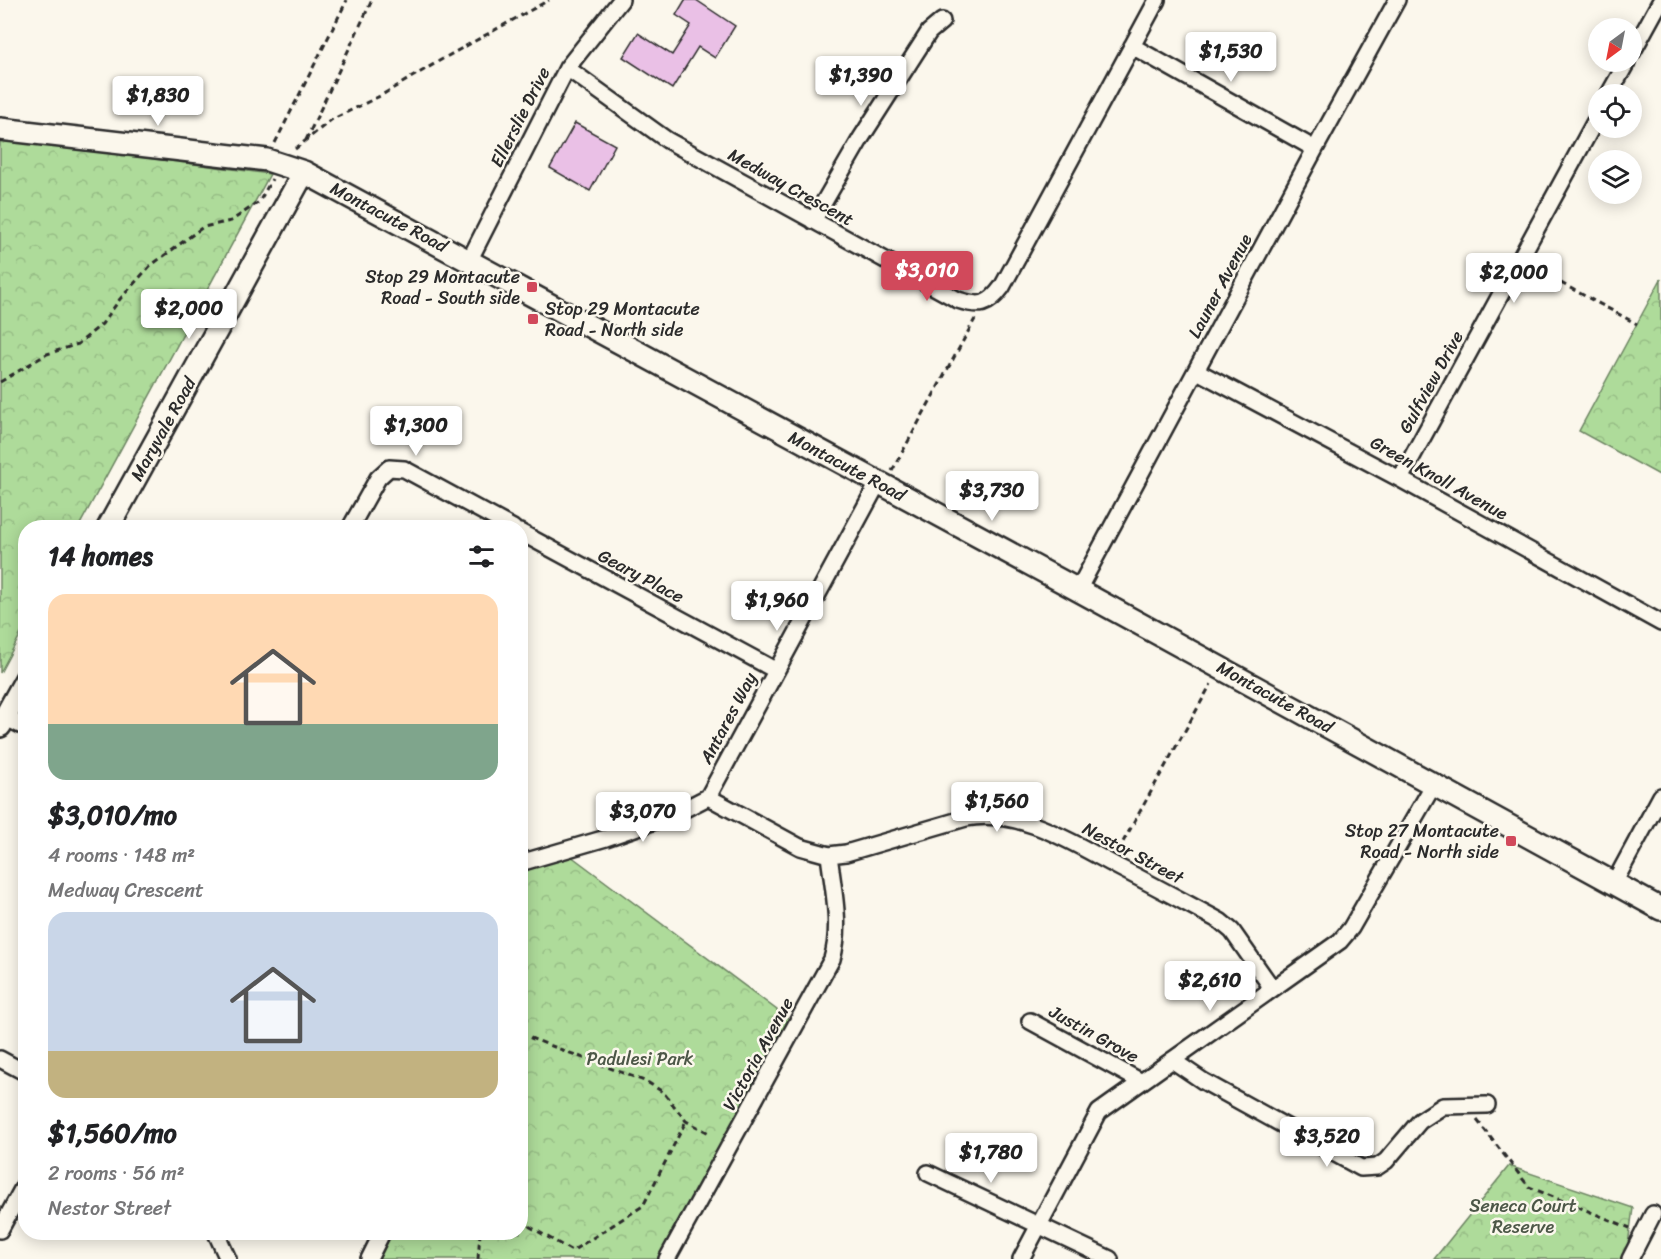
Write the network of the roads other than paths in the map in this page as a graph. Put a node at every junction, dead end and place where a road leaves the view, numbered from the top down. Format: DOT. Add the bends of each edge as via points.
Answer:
graph roads {
  1 [pos="621,0"];
  2 [pos="1157,0"];
  3 [pos="1397,0"];
  4 [pos="1659,1"];
  5 [pos="942,21"];
  6 [pos="1642,34"];
  7 [pos="1132,46"];
  8 [pos="567,68"];
  9 [pos="0,129"];
  10 [pos="1588,134"];
  11 [pos="1315,149"];
  12 [pos="304,172"];
  13 [pos="813,221"];
  14 [pos="469,261"];
  15 [pos="1197,371"];
  16 [pos="1400,479"];
  17 [pos="881,485"];
  18 [pos="112,520"];
  19 [pos="354,520"];
  20 [pos="498,520"];
  21 [pos="528,536"];
  22 [pos="1078,590"];
  23 [pos="1661,623"];
  24 [pos="775,670"];
  25 [pos="18,693"];
  26 [pos="2,721"];
  27 [pos="18,726"];
  28 [pos="1434,784"];
  29 [pos="1661,796"];
  30 [pos="708,797"];
  31 [pos="829,855"];
  32 [pos="528,860"];
  33 [pos="1614,883"];
  34 [pos="1661,909"];
  35 [pos="1272,987"];
  36 [pos="1030,1021"];
  37 [pos="0,1059"];
  38 [pos="1172,1060"];
  39 [pos="18,1069"];
  40 [pos="1140,1081"];
  41 [pos="1487,1105"];
  42 [pos="928,1173"];
  43 [pos="18,1197"];
  44 [pos="1653,1214"];
  45 [pos="1040,1224"];
  46 [pos="0,1230"];
  47 [pos="219,1240"];
  48 [pos="378,1240"];
  49 [pos="228,1259"];
  50 [pos="369,1259"];
  51 [pos="667,1259"];
  52 [pos="1021,1259"];
  53 [pos="1110,1259"];
  54 [pos="1630,1259"];
  1 -- 8 [label="street, Ellerslie Drive"];
  2 -- 7 [label="street"];
  3 -- 11 [label="street, Launer Avenue"];
  4 -- 6 [label="street"];
  5 -- 13 [label="street" via="929,32"];
  7 -- 11 [label="street"];
  7 -- 13 [label="street, Medway Crescent" via="1002,287 983,304 958,300"];
  8 -- 13 [label="street, Medway Crescent" via="667,140"];
  8 -- 14 [label="street, Ellerslie Drive"];
  9 -- 12 [label="main road, Montacute Road" via="272,161"];
  10 -- 16 [label="street, Gulfview Drive"];
  11 -- 15 [label="street, Launer Avenue"];
  12 -- 14 [label="main road, Montacute Road"];
  12 -- 18 [label="main road, Maryvale Road"];
  14 -- 17 [label="main road, Montacute Road"];
  15 -- 16 [label="street, Green Knoll Avenue"];
  15 -- 22 [label="street, Launer Avenue"];
  16 -- 23 [label="street, Green Knoll Avenue"];
  17 -- 22 [label="main road, Montacute Road"];
  17 -- 24 [label="street, Antares Way"];
  19 -- 20 [label="street" via="378,478 389,468 404,469"];
  21 -- 24 [label="street, Geary Place"];
  22 -- 28 [label="main road, Montacute Road"];
  24 -- 30 [label="street, Antares Way"];
  25 -- 26 [label="main road"];
  26 -- 27 [label="street"];
  28 -- 33 [label="main road, Montacute Road"];
  28 -- 35 [label="street" via="1351,928 1328,950"];
  29 -- 33 [label="street"];
  30 -- 31 [label="street, Nestor Street" via="800,847"];
  30 -- 32 [label="street" via="675,814"];
  31 -- 35 [label="street, Nestor Street" via="966,818 993,816 1026,823 1053,832 1220,921 1232,931"];
  31 -- 51 [label="street, Victoria Avenue" via="837,928 832,959"];
  33 -- 34 [label="main road, Montacute Road"];
  35 -- 38 [label="street"];
  36 -- 40 [label="street, Justin Grove"];
  37 -- 39 [label="street"];
  38 -- 40 [label="street"];
  38 -- 41 [label="street" via="1361,1168 1377,1167 1386,1161 1420,1121 1443,1107"];
  40 -- 45 [label="street" via="1099,1112"];
  42 -- 45 [label="street"];
  43 -- 46 [label="street"];
  44 -- 54 [label="street"];
  45 -- 52 [label="street"];
  45 -- 53 [label="street"];
  47 -- 49 [label="street"];
  48 -- 50 [label="street"];
}
